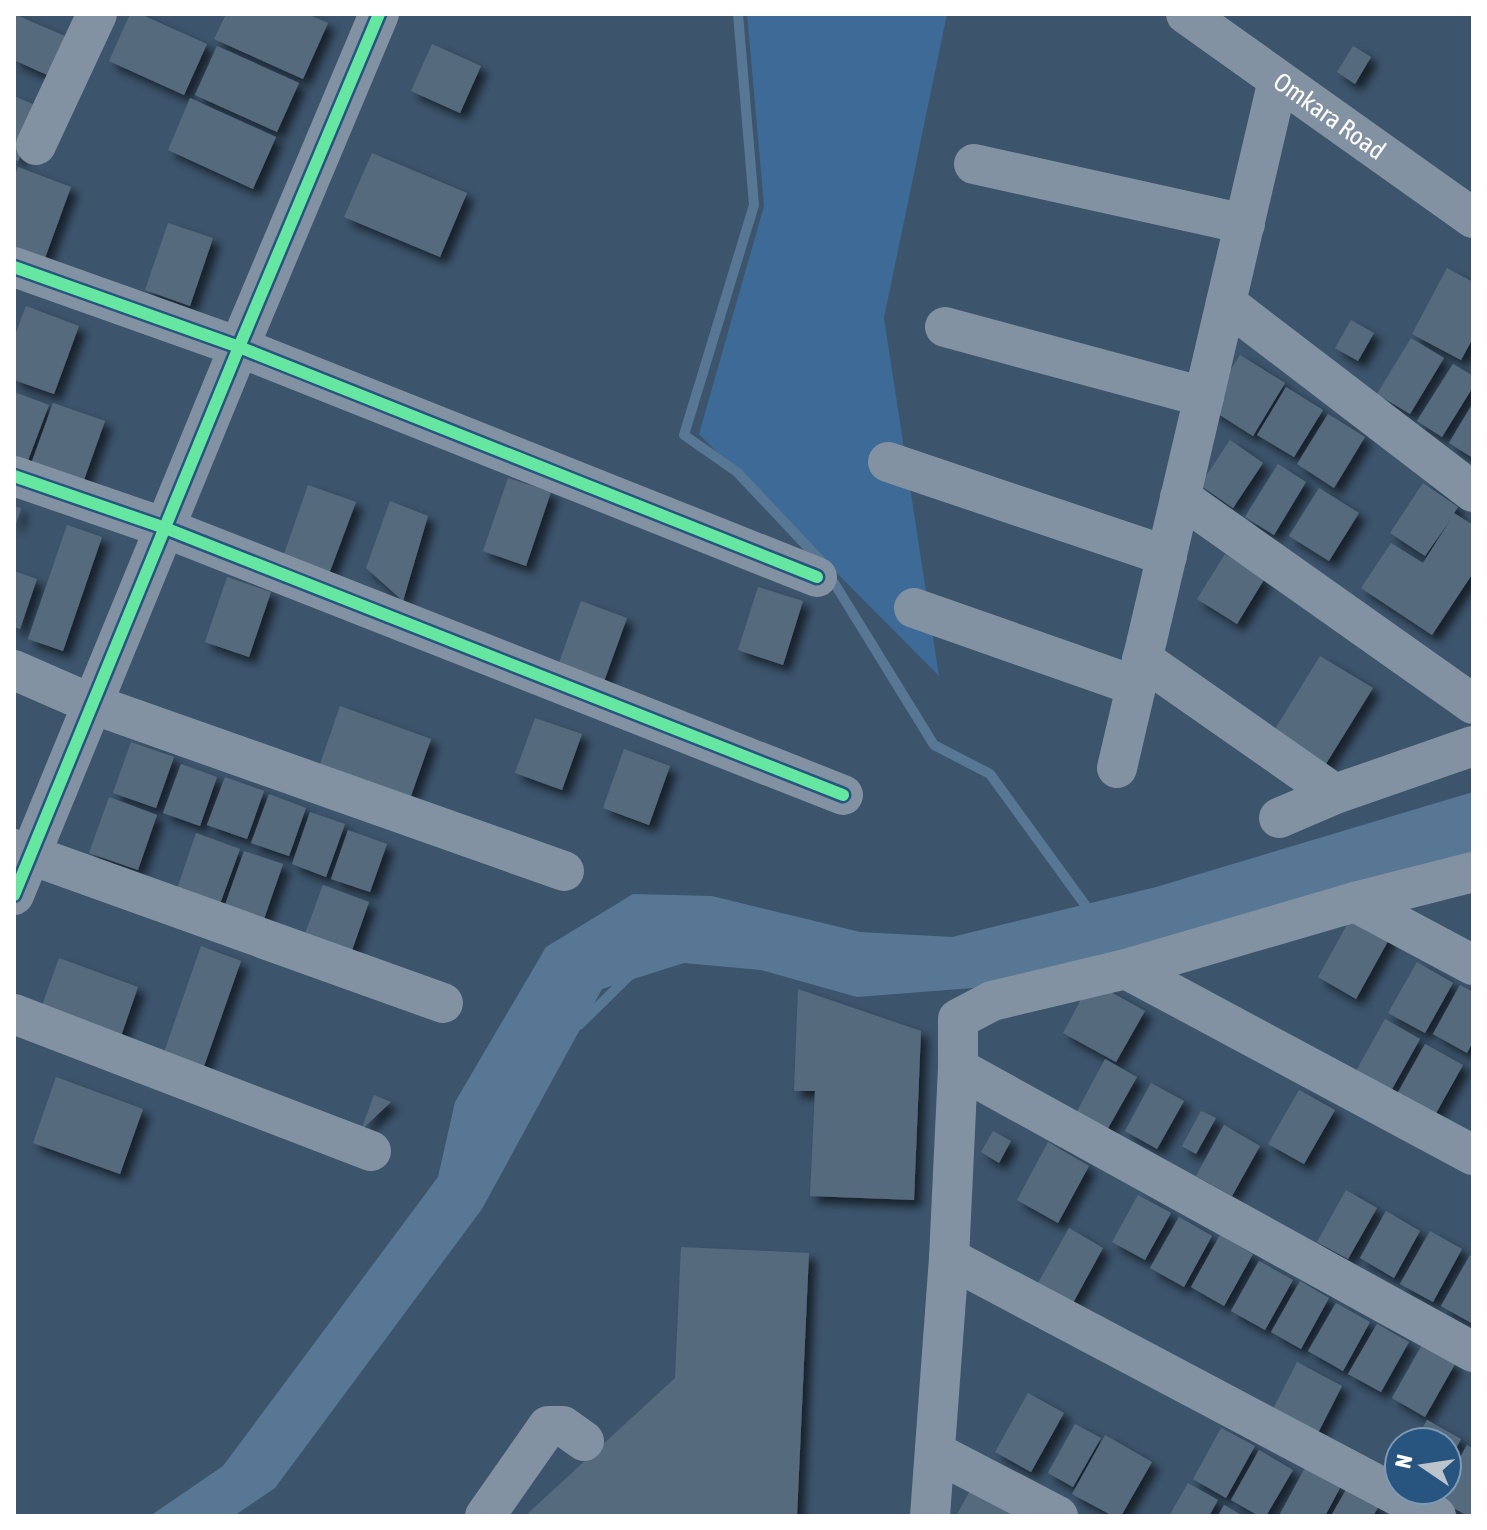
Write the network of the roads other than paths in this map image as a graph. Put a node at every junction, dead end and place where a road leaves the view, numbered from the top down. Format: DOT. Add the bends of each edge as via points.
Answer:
graph roads {
  1 [pos="97,14"];
  2 [pos="379,14"];
  3 [pos="1186,14"];
  4 [pos="1278,80"];
  5 [pos="36,145"];
  6 [pos="974,164"];
  7 [pos="1473,218"];
  8 [pos="1245,224"];
  9 [pos="14,267"];
  10 [pos="1226,303"];
  11 [pos="945,327"];
  12 [pos="239,347"];
  13 [pos="1204,397"];
  14 [pos="888,462"];
  15 [pos="14,476"];
  16 [pos="1473,492"];
  17 [pos="1180,497"];
  18 [pos="165,528"];
  19 [pos="1167,556"];
  20 [pos="817,577"];
  21 [pos="914,608"];
  22 [pos="14,670"];
  23 [pos="1139,672"];
  24 [pos="92,704"];
  25 [pos="1473,704"];
  26 [pos="1473,746"];
  27 [pos="1117,768"];
  28 [pos="1335,794"];
  29 [pos="843,795"];
  30 [pos="1279,818"];
  31 [pos="22,852"];
  32 [pos="564,871"];
  33 [pos="1473,872"];
  34 [pos="14,895"];
  35 [pos="1355,902"];
  36 [pos="1473,965"];
  37 [pos="1126,969"];
  38 [pos="443,1003"];
  39 [pos="14,1014"];
  40 [pos="958,1068"];
  41 [pos="371,1151"];
  42 [pos="1473,1155"];
  43 [pos="949,1258"];
  44 [pos="1473,1352"];
  45 [pos="584,1441"];
  46 [pos="935,1452"];
  47 [pos="485,1516"];
  48 [pos="930,1516"];
  49 [pos="1058,1516"];
  50 [pos="1436,1516"];
  1 -- 5 [label="street"];
  2 -- 12 [label="street"];
  3 -- 4 [label="street, Omkara Road"];
  4 -- 7 [label="street, Omkara Road"];
  4 -- 8 [label="street"];
  6 -- 8 [label="street"];
  8 -- 10 [label="street"];
  9 -- 12 [label="street"];
  10 -- 13 [label="street"];
  10 -- 16 [label="street"];
  11 -- 13 [label="street"];
  12 -- 18 [label="street"];
  12 -- 20 [label="street"];
  13 -- 17 [label="street"];
  14 -- 19 [label="street"];
  15 -- 18 [label="street"];
  17 -- 19 [label="street"];
  17 -- 25 [label="street"];
  18 -- 24 [label="street"];
  18 -- 29 [label="street"];
  19 -- 23 [label="street"];
  21 -- 23 [label="street"];
  22 -- 24 [label="street"];
  23 -- 27 [label="street"];
  23 -- 28 [label="street"];
  24 -- 31 [label="street"];
  24 -- 32 [label="street"];
  26 -- 28 [label="street"];
  28 -- 30 [label="street"];
  31 -- 34 [label="street"];
  31 -- 38 [label="street"];
  33 -- 35 [label="street"];
  35 -- 36 [label="street"];
  35 -- 37 [label="street"];
  37 -- 40 [label="street" via="992,1001 958,1019"];
  37 -- 42 [label="street"];
  39 -- 41 [label="street"];
  40 -- 43 [label="street"];
  40 -- 44 [label="street"];
  43 -- 46 [label="street"];
  43 -- 50 [label="street"];
  45 -- 47 [label="street" via="563,1426 548,1426"];
  46 -- 48 [label="street"];
  46 -- 49 [label="street"];
}
